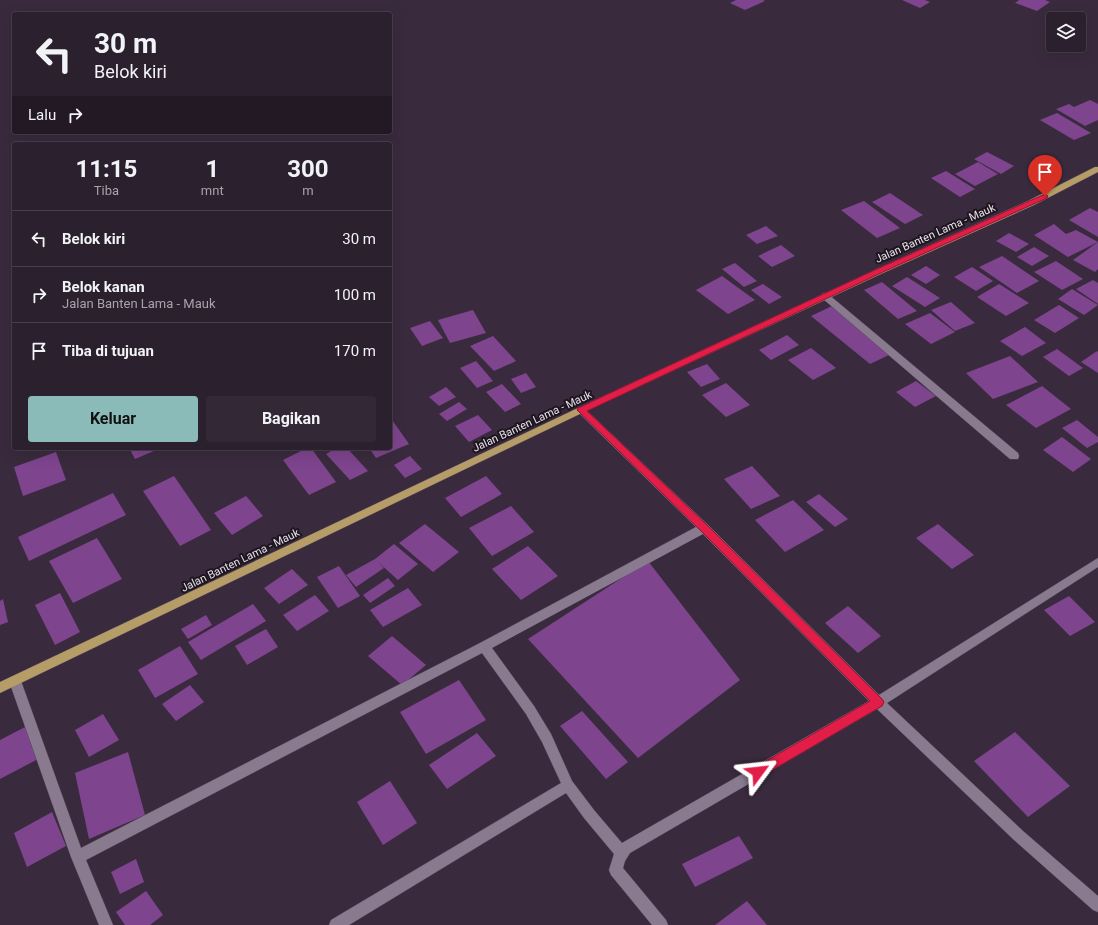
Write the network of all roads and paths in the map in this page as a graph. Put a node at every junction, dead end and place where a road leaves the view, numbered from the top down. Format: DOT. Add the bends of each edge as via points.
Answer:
graph roads {
  1 [pos="1098,169"];
  2 [pos="825,296"];
  3 [pos="581,410"];
  4 [pos="1014,456"];
  5 [pos="704,528"];
  6 [pos="1098,562"];
  7 [pos="484,646"];
  8 [pos="15,681"];
  9 [pos="0,688"];
  10 [pos="878,702"];
  11 [pos="568,785"];
  12 [pos="622,853"];
  13 [pos="78,856"];
  14 [pos="1098,905"];
  15 [pos="106,925"];
  16 [pos="336,925"];
  17 [pos="661,925"];
  1 -- 2 [label="main road, Jalan Banten Lama - Mauk" via="1031,203"];
  2 -- 3 [label="main road, Jalan Banten Lama - Mauk"];
  2 -- 4 [label="street"];
  3 -- 5 [label="street"];
  3 -- 8 [label="main road, Jalan Banten Lama - Mauk"];
  5 -- 7 [label="street"];
  5 -- 10 [label="street"];
  6 -- 10 [label="street"];
  7 -- 11 [label="street" via="547,738"];
  7 -- 13 [label="street"];
  8 -- 9 [label="main road, Jalan Banten Lama - Mauk"];
  8 -- 13 [label="street"];
  10 -- 12 [label="street"];
  10 -- 14 [label="street" via="1018,835"];
  11 -- 12 [label="street"];
  11 -- 16 [label="street"];
  12 -- 17 [label="street" via="616,863 616,870"];
  13 -- 15 [label="street"];
}
